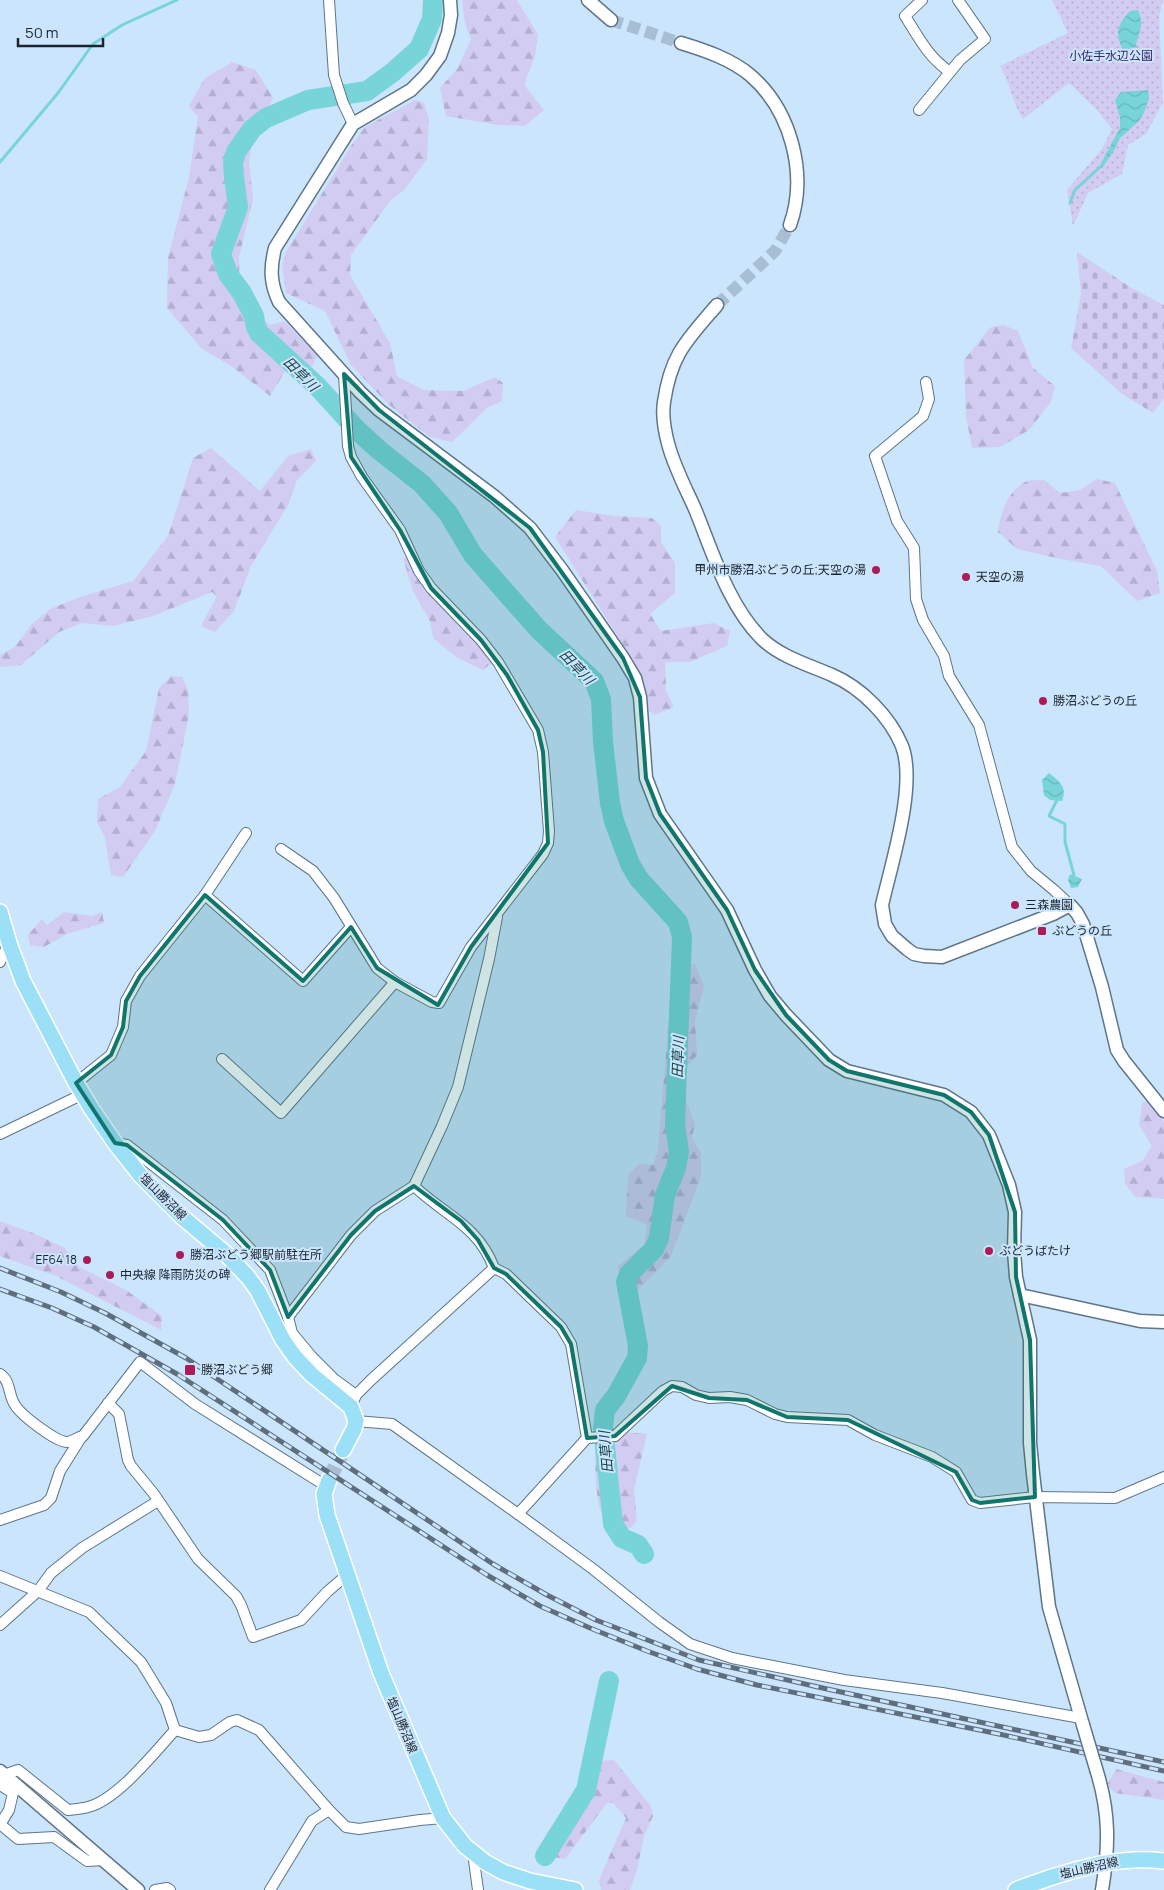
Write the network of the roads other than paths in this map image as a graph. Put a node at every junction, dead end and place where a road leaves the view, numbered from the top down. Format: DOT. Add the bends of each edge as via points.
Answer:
graph roads {
  1 [pos="329,0"];
  2 [pos="450,0"];
  3 [pos="588,0"];
  4 [pos="922,0"];
  5 [pos="958,0"];
  6 [pos="611,20"];
  7 [pos="681,44"];
  8 [pos="950,72"];
  9 [pos="919,110"];
  10 [pos="352,124"];
  11 [pos="790,225"];
  12 [pos="718,305"];
  13 [pos="344,374"];
  14 [pos="926,382"];
  15 [pos="246,833"];
  16 [pos="281,849"];
  17 [pos="205,895"];
  18 [pos="1070,906"];
  19 [pos="0,912"];
  20 [pos="498,914"];
  21 [pos="351,927"];
  22 [pos="10,946"];
  23 [pos="0,962"];
  24 [pos="395,982"];
  25 [pos="222,1058"];
  26 [pos="80,1088"];
  27 [pos="1164,1111"];
  28 [pos="0,1134"];
  29 [pos="115,1143"];
  30 [pos="414,1186"];
  31 [pos="494,1268"];
  32 [pos="1020,1296"];
  33 [pos="288,1317"];
  34 [pos="1164,1322"];
  35 [pos="0,1374"];
  36 [pos="353,1401"];
  37 [pos="108,1403"];
  38 [pos="356,1421"];
  39 [pos="83,1436"];
  40 [pos="588,1438"];
  41 [pos="343,1450"];
  42 [pos="1164,1477"];
  43 [pos="328,1483"];
  44 [pos="1035,1497"];
  45 [pos="158,1501"];
  46 [pos="518,1514"];
  47 [pos="0,1520"];
  48 [pos="348,1574"];
  49 [pos="0,1576"];
  50 [pos="38,1591"];
  51 [pos="0,1625"];
  52 [pos="1082,1721"];
  53 [pos="175,1730"];
  54 [pos="2,1773"];
  55 [pos="329,1810"];
  56 [pos="443,1818"];
  57 [pos="0,1823"];
  58 [pos="473,1853"];
  59 [pos="103,1860"];
  60 [pos="1164,1861"];
  61 [pos="1107,1862"];
  62 [pos="138,1890"];
  63 [pos="155,1890"];
  64 [pos="170,1890"];
  65 [pos="270,1890"];
  66 [pos="478,1890"];
  67 [pos="575,1890"];
  68 [pos="1016,1890"];
  69 [pos="1102,1890"];
  1 -- 10 [label="street" via="334,75"];
  2 -- 10 [label="street" via="448,33 440,56 426,75 410,90"];
  3 -- 6 [label="street"];
  4 -- 8 [label="street" via="905,16 936,62"];
  5 -- 8 [label="street" via="985,39"];
  7 -- 11 [label="street" via="707,51 743,70 774,104 795,161 798,193"];
  8 -- 9 [label="street"];
  10 -- 13 [label="street" via="275,248 271,264 271,277 279,302"];
  12 -- 18 [label="street" via="683,345 673,364 663,405 669,447 728,586 749,624 779,651 853,687 894,730 902,748 907,785 882,906 885,924 892,936 914,954 942,957"];
  13 -- 20 [label="street" via="351,457 400,530 419,571 498,662 538,730 546,785 548,843"];
  13 -- 32 [label="street" via="379,410 495,497 530,528 623,658 635,678 640,697 646,778 660,814 727,910 755,970 786,1015 829,1060 847,1071 944,1096 971,1112 989,1135 1009,1185 1015,1212 1014,1250"];
  14 -- 18 [label="street" via="929,399 923,416 875,456 896,521 914,548 916,599 923,620 944,656 949,676 978,725 1012,847 1031,871"];
  15 -- 17 [label="street"];
  16 -- 21 [label="street" via="313,871"];
  17 -- 21 [label="street" via="304,981"];
  17 -- 26 [label="street" via="140,976 126,1001 123,1027 111,1054"];
  18 -- 27 [label="street" via="1083,924 1117,1050"];
  19 -- 22 [label="main road, 塩山勝沼線"];
  20 -- 24 [label="street" via="471,947 439,1002 432,1002"];
  20 -- 30 [label="street" via="458,1087"];
  21 -- 24 [label="street" via="377,968"];
  22 -- 23 [label="street"];
  22 -- 26 [label="main road, 塩山勝沼線" via="23,981"];
  24 -- 25 [label="street" via="281,1113"];
  26 -- 28 [label="street"];
  26 -- 29 [label="main road, 塩山勝沼線"];
  29 -- 33 [label="street" via="127,1145 223,1220 270,1270"];
  29 -- 36 [label="main road, 塩山勝沼線" via="141,1176 248,1277 295,1357 312,1374"];
  30 -- 31 [label="street" via="461,1221 490,1257"];
  30 -- 33 [label="street" via="375,1211 351,1235"];
  31 -- 36 [label="street"];
  31 -- 40 [label="street" via="506,1274 561,1327 571,1344"];
  32 -- 34 [label="street" via="1140,1322"];
  32 -- 44 [label="street" via="1030,1340 1030,1443"];
  33 -- 36 [label="street" via="292,1333"];
  35 -- 39 [label="street" via="6,1378 15,1406 44,1431 69,1442"];
  36 -- 38 [label="main road"];
  37 -- 39 [label="street"];
  37 -- 43 [label="street" via="140,1362 195,1404"];
  37 -- 45 [label="street" via="119,1414 131,1466"];
  38 -- 41 [label="main road"];
  38 -- 46 [label="street" via="392,1424"];
  39 -- 47 [label="street" via="60,1471 51,1498 44,1505"];
  40 -- 44 [label="street" via="615,1436 663,1391 672,1386 682,1387 710,1398 747,1400 787,1417 848,1420 875,1435 932,1457 956,1472 972,1500 980,1503"];
  40 -- 46 [label="street"];
  42 -- 44 [label="street" via="1116,1498"];
  43 -- 48 [label="main road, 塩山勝沼線" via="324,1506"];
  44 -- 52 [label="street" via="1049,1607"];
  45 -- 48 [label="street" via="198,1559 236,1596 253,1637 301,1620"];
  45 -- 50 [label="street" via="82,1548 51,1573"];
  46 -- 52 [label="street" via="690,1644 732,1658 844,1680 942,1693"];
  48 -- 56 [label="main road, 塩山勝沼線" via="381,1673"];
  49 -- 50 [label="street"];
  50 -- 51 [label="street"];
  50 -- 53 [label="street" via="89,1612 141,1662 166,1703"];
  52 -- 61 [label="street, bridge" via="1105,1802"];
  53 -- 54 [label="street" via="111,1795 89,1807 68,1810 18,1770"];
  53 -- 55 [label="street" via="199,1737 211,1735 230,1722 245,1722 259,1730"];
  54 -- 57 [label="street" via="0,1784 14,1793 9,1810"];
  54 -- 59 [label="street"];
  55 -- 56 [label="street" via="346,1827 359,1830"];
  55 -- 65 [label="street" via="312,1821"];
  56 -- 58 [label="main road, 塩山勝沼線"];
  57 -- 59 [label="street" via="18,1840 54,1837 88,1861"];
  58 -- 66 [label="street"];
  58 -- 67 [label="main road, 塩山勝沼線" via="503,1872"];
  59 -- 62 [label="street"];
  60 -- 61 [label="main road, 塩山勝沼線"];
  61 -- 68 [label="main road, 塩山勝沼線"];
  61 -- 69 [label="street"];
  63 -- 64 [label="street"];
}
